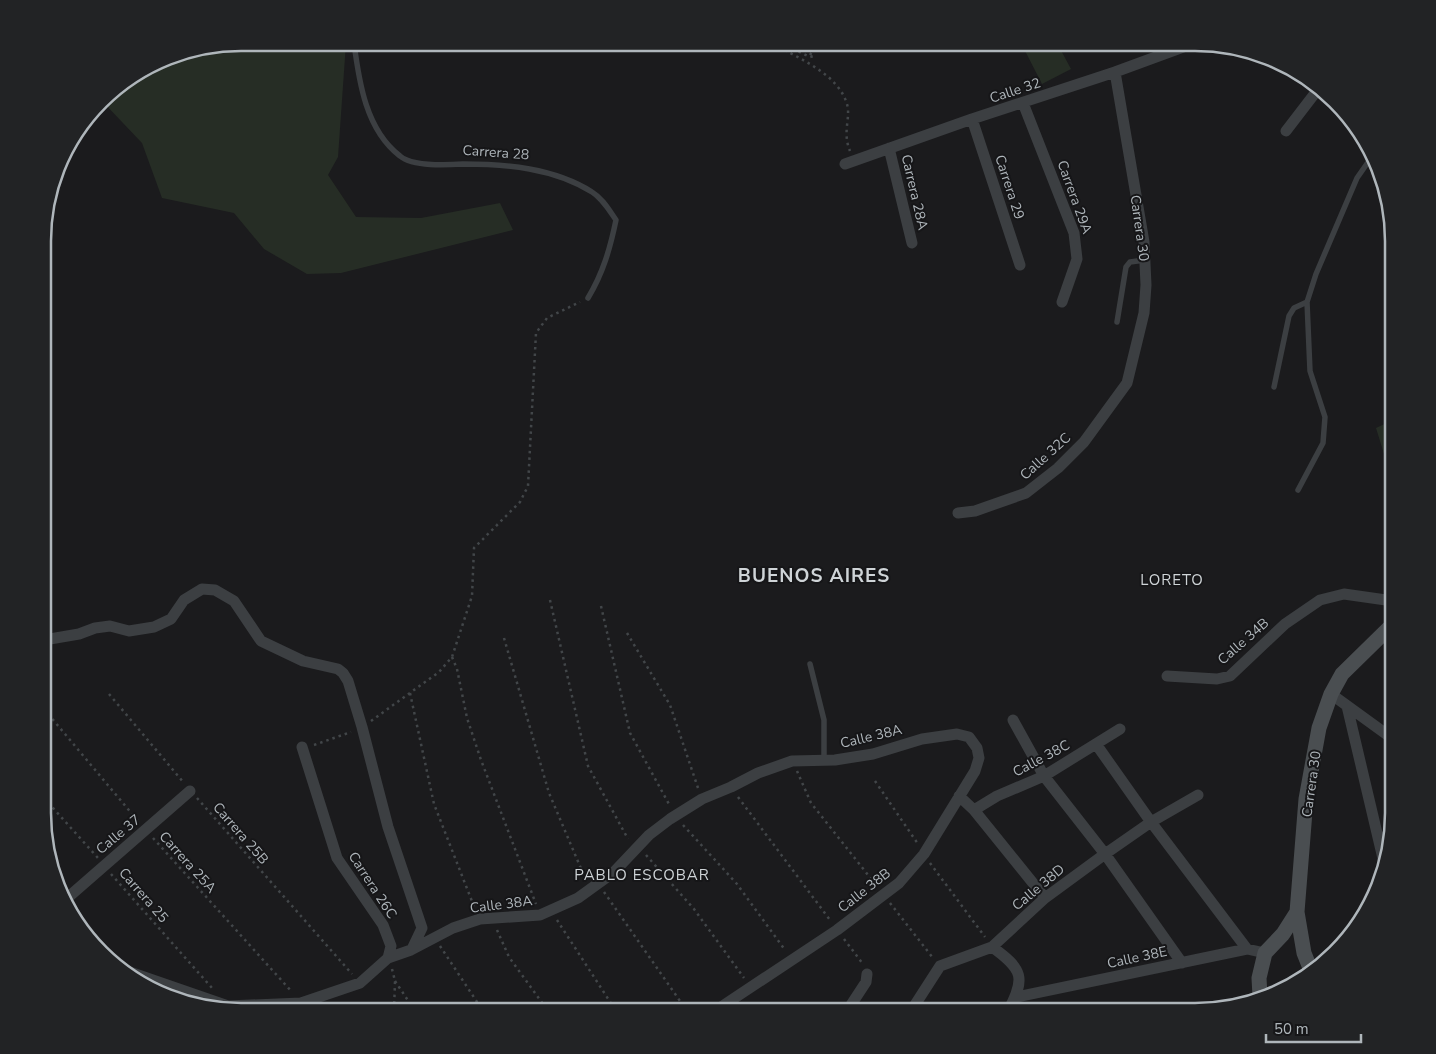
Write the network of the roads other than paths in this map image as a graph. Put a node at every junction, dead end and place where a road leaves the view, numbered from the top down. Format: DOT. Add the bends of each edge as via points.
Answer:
graph roads {
  1 [pos="355,51"];
  2 [pos="1172,51"];
  3 [pos="1116,72"];
  4 [pos="1314,94"];
  5 [pos="1023,103"];
  6 [pos="972,119"];
  7 [pos="1286,132"];
  8 [pos="889,148"];
  9 [pos="850,163"];
  10 [pos="1367,163"];
  11 [pos="912,243"];
  12 [pos="1145,260"];
  13 [pos="1020,265"];
  14 [pos="588,298"];
  15 [pos="1062,302"];
  16 [pos="1307,302"];
  17 [pos="1117,322"];
  18 [pos="1127,383"];
  19 [pos="1274,388"];
  20 [pos="1298,490"];
  21 [pos="958,513"];
  22 [pos="1385,600"];
  23 [pos="1385,632"];
  24 [pos="51,639"];
  25 [pos="810,664"];
  26 [pos="1168,676"];
  27 [pos="1331,694"];
  28 [pos="1347,706"];
  29 [pos="1013,720"];
  30 [pos="1120,729"];
  31 [pos="1385,733"];
  32 [pos="1096,744"];
  33 [pos="302,747"];
  34 [pos="976,748"];
  35 [pos="824,760"];
  36 [pos="1044,776"];
  37 [pos="190,791"];
  38 [pos="1198,795"];
  39 [pos="959,796"];
  40 [pos="974,810"];
  41 [pos="1151,822"];
  42 [pos="1382,841"];
  43 [pos="1380,844"];
  44 [pos="1381,849"];
  45 [pos="1104,854"];
  46 [pos="70,895"];
  47 [pos="1046,898"];
  48 [pos="1297,912"];
  49 [pos="992,947"];
  50 [pos="1248,949"];
  51 [pos="1269,949"];
  52 [pos="411,950"];
  53 [pos="1304,953"];
  54 [pos="388,958"];
  55 [pos="1182,962"];
  56 [pos="1308,964"];
  57 [pos="867,974"];
  58 [pos="165,986"];
  59 [pos="1260,991"];
  60 [pos="1016,997"];
  61 [pos="207,999"];
  62 [pos="302,1003"];
  63 [pos="727,1003"];
  64 [pos="852,1003"];
  65 [pos="916,1003"];
  66 [pos="1013,1003"];
  1 -- 14 [label="lane, Carrera 28" via="358,78 375,127 400,157 432,165 526,167 592,192 606,205 616,220 608,256"];
  2 -- 3 [label="street, Calle 32"];
  3 -- 5 [label="street, Calle 32"];
  3 -- 12 [label="street, Carrera 30"];
  4 -- 7 [label="street"];
  5 -- 6 [label="street, Calle 32"];
  5 -- 15 [label="street, Carrera 29A" via="1074,233 1077,259"];
  6 -- 8 [label="street, Calle 32"];
  6 -- 13 [label="street, Carrera 29"];
  8 -- 9 [label="street, Calle 32"];
  8 -- 11 [label="street, Carrera 28A"];
  10 -- 16 [label="lane" via="1357,178"];
  12 -- 17 [label="lane" via="1130,262 1126,267"];
  12 -- 18 [label="street, Carrera 30" via="1144,312"];
  16 -- 19 [label="lane" via="1294,308 1289,316"];
  16 -- 20 [label="lane" via="1310,371 1325,417 1323,443"];
  18 -- 21 [label="street, Calle 32C" via="1084,442 1026,493"];
  22 -- 26 [label="street, Calle 34B" via="1344,594 1320,600 1285,624 1230,676 1217,679"];
  23 -- 27 [label="street, Carrera 30" via="1342,674"];
  24 -- 52 [label="street" via="110,626 129,631 154,627 171,619 184,600 202,589 215,590 234,601 260,641 343,673 362,727 388,827 422,928"];
  25 -- 35 [label="lane" via="824,720"];
  27 -- 28 [label="street"];
  27 -- 48 [label="street, Carrera 30" via="1320,728 1306,799"];
  28 -- 31 [label="street"];
  28 -- 43 [label="street"];
  29 -- 36 [label="street"];
  30 -- 32 [label="street, Calle 38C"];
  32 -- 36 [label="street, Calle 38C"];
  32 -- 41 [label="street"];
  33 -- 54 [label="street, Carrera 26C" via="337,858 382,925 391,946"];
  34 -- 35 [label="street, Calle 38A" via="969,737 957,734 922,739 872,754"];
  34 -- 39 [label="street, Calle 38B" via="979,758 975,771"];
  35 -- 52 [label="street, Calle 38A" via="792,761 702,798 649,835 594,888 551,910 540,915 480,920 453,928"];
  36 -- 40 [label="street, Calle 38C" via="997,796"];
  36 -- 45 [label="street"];
  37 -- 46 [label="street, Calle 37"];
  38 -- 41 [label="street, Calle 38D"];
  39 -- 40 [label="street"];
  39 -- 63 [label="street, Calle 38B" via="924,854 899,883 837,930"];
  40 -- 47 [label="street"];
  41 -- 45 [label="street, Calle 38D"];
  41 -- 50 [label="street"];
  42 -- 43 [label="street"];
  43 -- 44 [label="street"];
  45 -- 47 [label="street, Calle 38D"];
  45 -- 55 [label="street"];
  47 -- 49 [label="street, Calle 38D"];
  48 -- 51 [label="street"];
  48 -- 53 [label="street, Carrera 30"];
  49 -- 60 [label="street" via="1018,969 1020,982"];
  49 -- 65 [label="street, Calle 38D" via="940,966"];
  50 -- 51 [label="street, Calle 38E"];
  50 -- 55 [label="street, Calle 38E"];
  51 -- 53 [label="street" via="1294,943"];
  51 -- 59 [label="street" via="1259,978"];
  52 -- 54 [label="street, Calle 38A"];
  53 -- 56 [label="street, Carrera 30"];
  54 -- 62 [label="street, Calle 38A" via="360,983"];
  55 -- 60 [label="street, Calle 38E"];
  57 -- 64 [label="street" via="866,982"];
  58 -- 61 [label="street, Calle 38A"];
  60 -- 66 [label="street"];
}
